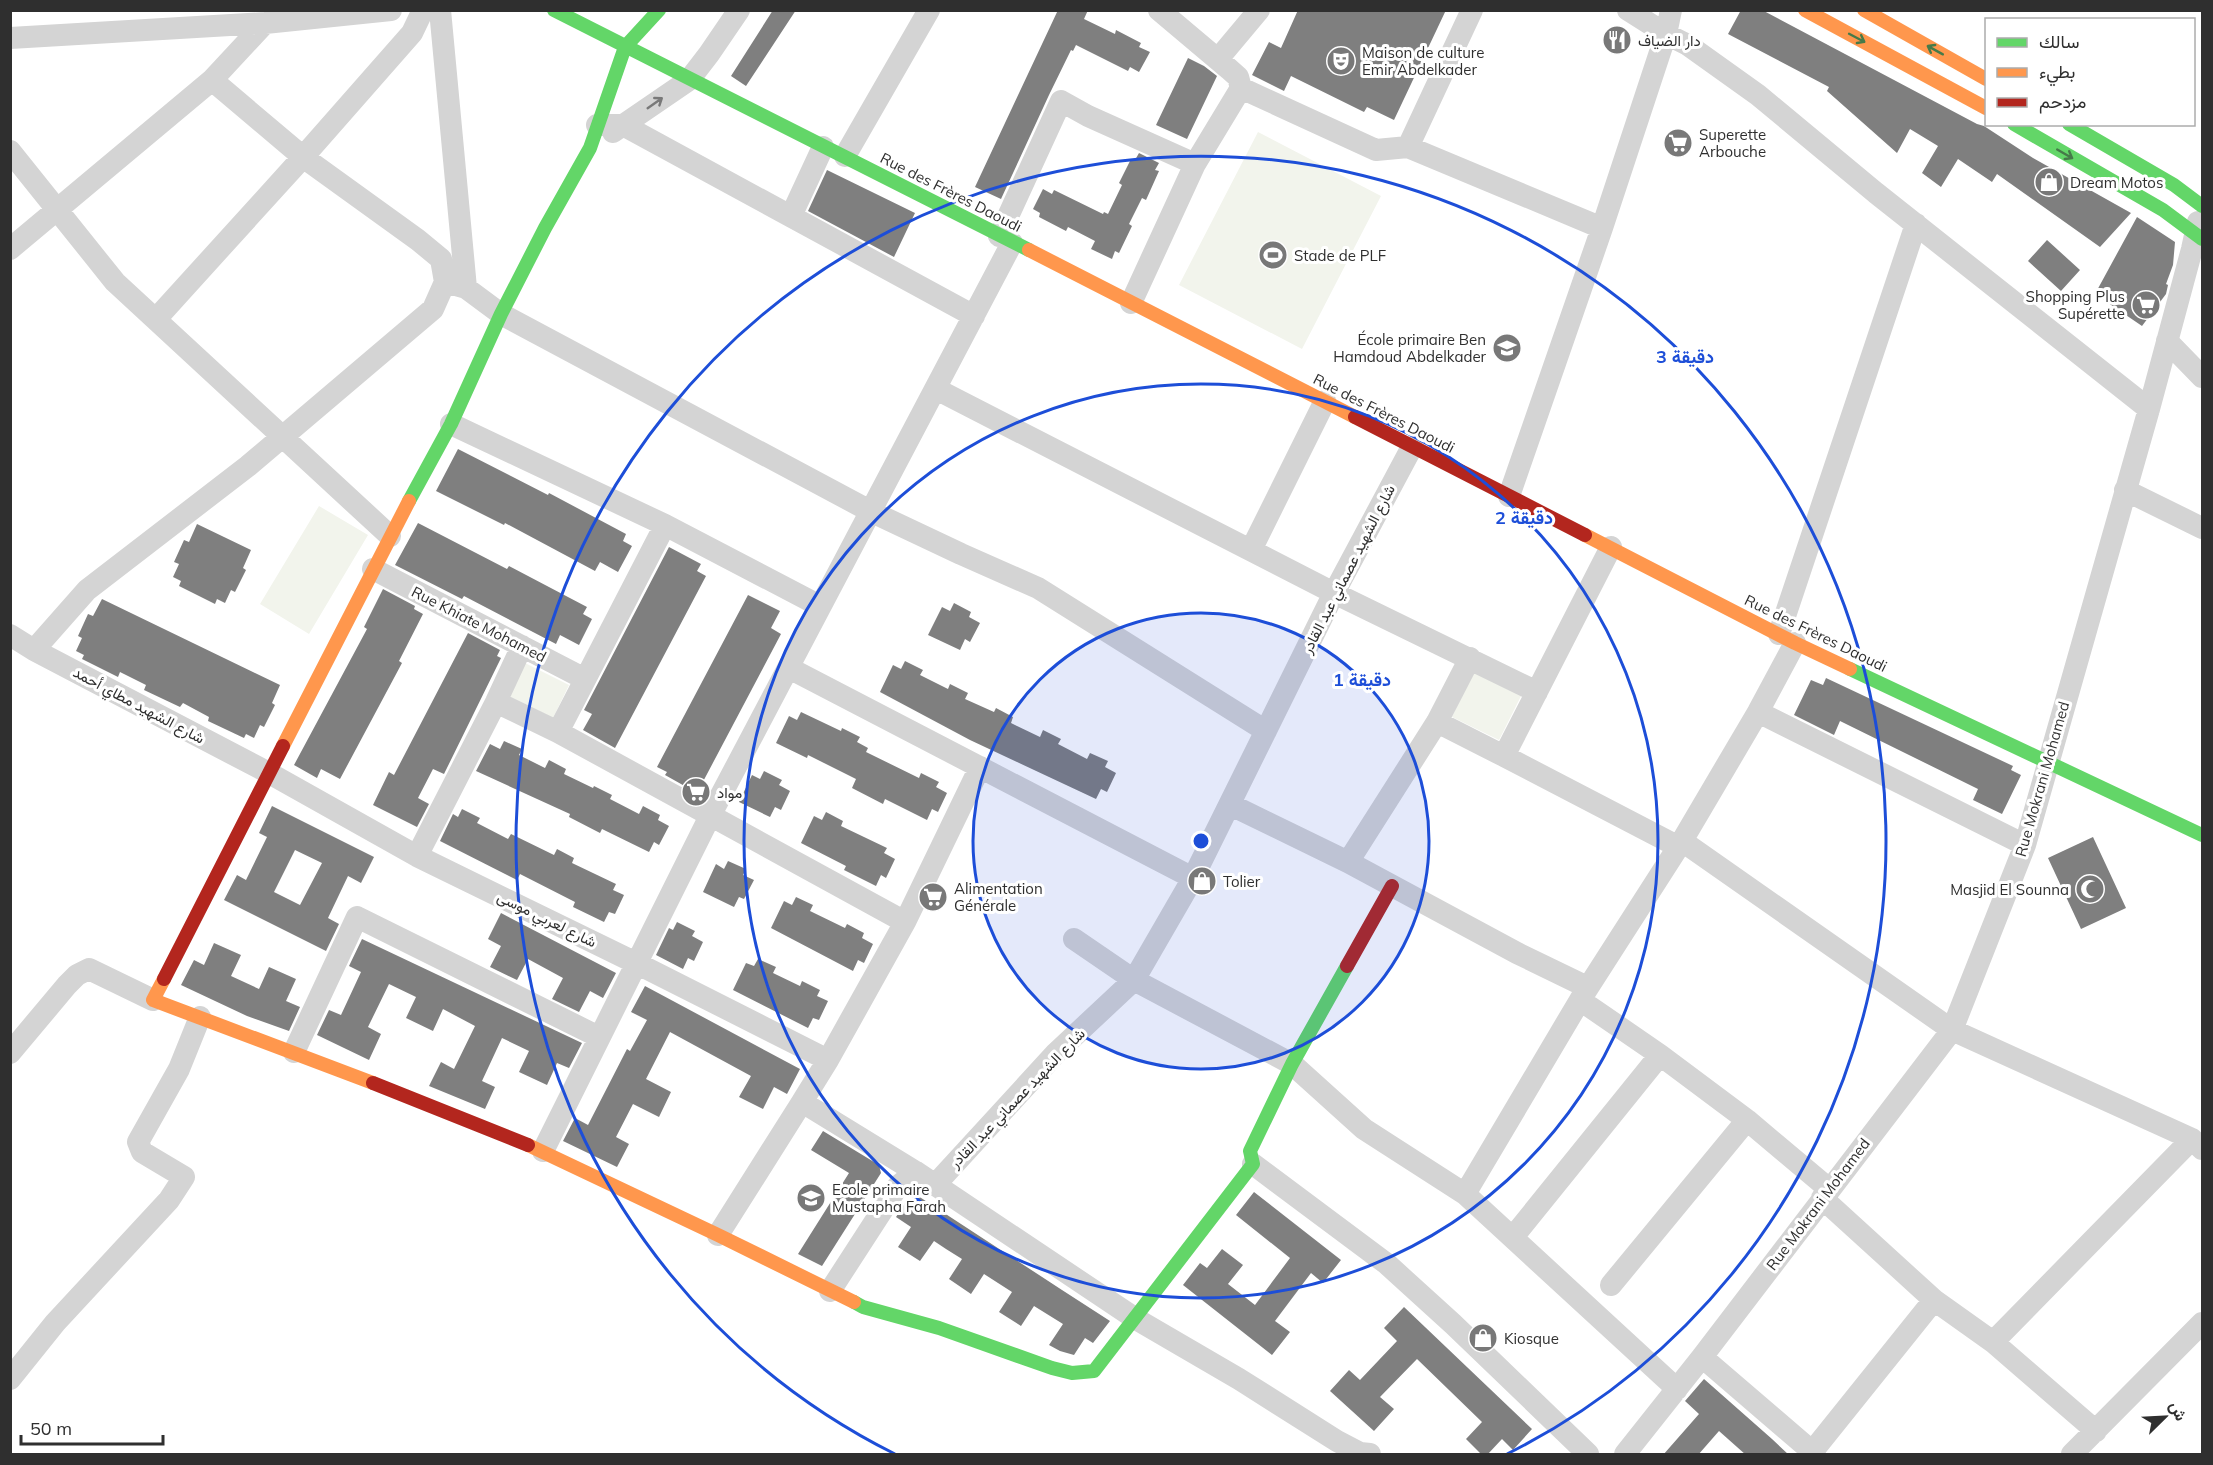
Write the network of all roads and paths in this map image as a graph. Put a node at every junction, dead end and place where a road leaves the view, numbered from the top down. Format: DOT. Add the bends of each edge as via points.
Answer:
graph roads {
  1 [pos="170,10"];
  2 [pos="391,10"];
  3 [pos="423,10"];
  4 [pos="440,10"];
  5 [pos="554,10"];
  6 [pos="659,10"];
  7 [pos="739,10"];
  8 [pos="929,10"];
  9 [pos="1159,10"];
  10 [pos="1258,10"];
  11 [pos="1472,10"];
  12 [pos="1628,10"];
  13 [pos="1671,10"];
  14 [pos="1805,10"];
  15 [pos="1864,10"];
  16 [pos="265,23"];
  17 [pos="185,28"];
  18 [pos="1666,34"];
  19 [pos="10,38"];
  20 [pos="625,47"];
  21 [pos="1218,59"];
  22 [pos="1985,78"];
  23 [pos="212,80"];
  24 [pos="689,80"];
  25 [pos="1241,88"];
  26 [pos="1985,107"];
  27 [pos="597,125"];
  28 [pos="623,125"];
  29 [pos="2017,126"];
  30 [pos="2072,126"];
  31 [pos="823,147"];
  32 [pos="1408,147"];
  33 [pos="590,148"];
  34 [pos="10,151"];
  35 [pos="845,156"];
  36 [pos="303,157"];
  37 [pos="1195,164"];
  38 [pos="2202,203"];
  39 [pos="57,211"];
  40 [pos="791,216"];
  41 [pos="1916,224"];
  42 [pos="1602,228"];
  43 [pos="1006,240"];
  44 [pos="2197,240"];
  45 [pos="10,249"];
  46 [pos="455,285"];
  47 [pos="1131,303"];
  48 [pos="501,314"];
  49 [pos="974,316"];
  50 [pos="156,319"];
  51 [pos="2167,341"];
  52 [pos="2202,377"];
  53 [pos="936,389"];
  54 [pos="1325,400"];
  55 [pos="2149,409"];
  56 [pos="451,424"];
  57 [pos="282,437"];
  58 [pos="1412,447"];
  59 [pos="2125,490"];
  60 [pos="1509,496"];
  61 [pos="870,511"];
  62 [pos="665,525"];
  63 [pos="2202,528"];
  64 [pos="390,536"];
  65 [pos="1611,547"];
  66 [pos="1251,550"];
  67 [pos="373,569"];
  68 [pos="1334,593"];
  69 [pos="820,606"];
  70 [pos="10,635"];
  71 [pos="1787,639"];
  72 [pos="522,646"];
  73 [pos="34,650"];
  74 [pos="1470,658"];
  75 [pos="789,668"];
  76 [pos="585,679"];
  77 [pos="1538,692"];
  78 [pos="496,702"];
  79 [pos="1758,712"];
  80 [pos="1437,722"];
  81 [pos="1266,731"];
  82 [pos="558,732"];
  83 [pos="1504,756"];
  84 [pos="2048,763"];
  85 [pos="980,767"];
  86 [pos="269,773"];
  87 [pos="1231,805"];
  88 [pos="710,816"];
  89 [pos="2202,835"];
  90 [pos="1680,843"];
  91 [pos="2025,845"];
  92 [pos="417,856"];
  93 [pos="1348,862"];
  94 [pos="1193,878"];
  95 [pos="1392,886"];
  96 [pos="905,922"];
  97 [pos="1074,939"];
  98 [pos="636,963"];
  99 [pos="1134,980"];
  100 [pos="1584,994"];
  101 [pos="153,1000"];
  102 [pos="200,1017"];
  103 [pos="1952,1030"];
  104 [pos="599,1037"];
  105 [pos="294,1052"];
  106 [pos="10,1053"];
  107 [pos="1660,1055"];
  108 [pos="828,1060"];
  109 [pos="1292,1064"];
  110 [pos="802,1102"];
  111 [pos="1747,1120"];
  112 [pos="2197,1144"];
  113 [pos="543,1151"];
  114 [pos="1253,1164"];
  115 [pos="916,1172"];
  116 [pos="935,1185"];
  117 [pos="1826,1193"];
  118 [pos="1465,1194"];
  119 [pos="718,1235"];
  120 [pos="1513,1236"];
  121 [pos="1611,1285"];
  122 [pos="830,1291"];
  123 [pos="1934,1300"];
  124 [pos="1136,1319"];
  125 [pos="2202,1323"];
  126 [pos="1993,1342"];
  127 [pos="1702,1357"];
  128 [pos="10,1378"];
  129 [pos="1677,1389"];
  130 [pos="2096,1431"];
  131 [pos="1810,1452"];
  132 [pos="1370,1455"];
  133 [pos="1588,1455"];
  134 [pos="1625,1455"];
  135 [pos="2072,1455"];
  1 -- 17 [label="street"];
  2 -- 16 [label="street"];
  3 -- 36 [label="street" via="412,33"];
  4 -- 46 [label="street"];
  5 -- 20 [label="main road, Rue des Frères Daoudi"];
  6 -- 20 [label="main road"];
  7 -- 24 [label="street"];
  8 -- 35 [label="street"];
  9 -- 21 [label="street"];
  10 -- 21 [label="street"];
  11 -- 32 [label="street"];
  12 -- 18 [label="street"];
  13 -- 18 [label="street"];
  14 -- 26 [label="main road, one-way"];
  22 -- 15 [label="main road, one-way"];
  16 -- 17 [label="street"];
  16 -- 23 [label="street"];
  17 -- 19 [label="street"];
  18 -- 41 [label="street" via="1758,95"];
  18 -- 42 [label="street"];
  20 -- 24 [label="main road, Rue des Frères Daoudi"];
  20 -- 27 [label="main road"];
  21 -- 25 [label="street" via="1238,77"];
  23 -- 36 [label="street"];
  23 -- 39 [label="street"];
  28 -- 24 [label="street, one-way"];
  24 -- 31 [label="main road, Rue des Frères Daoudi"];
  25 -- 32 [label="street" via="1376,150"];
  25 -- 37 [label="street"];
  27 -- 28 [label="street"];
  27 -- 33 [label="main road"];
  28 -- 33 [label="street"];
  28 -- 40 [label="street"];
  29 -- 44 [label="main road, one-way" via="2163,210"];
  30 -- 38 [label="main road"];
  31 -- 35 [label="main road, Rue des Frères Daoudi"];
  31 -- 40 [label="street"];
  32 -- 42 [label="street"];
  33 -- 48 [label="main road"];
  34 -- 39 [label="street"];
  35 -- 43 [label="main road, Rue des Frères Daoudi"];
  36 -- 46 [label="street" via="418,240 441,260"];
  36 -- 50 [label="street"];
  37 -- 43 [label="street" via="1061,101"];
  37 -- 47 [label="street"];
  38 -- 44 [label="street, Rue Mokrani Mohamed"];
  39 -- 45 [label="street"];
  39 -- 50 [label="street" via="115,282"];
  40 -- 49 [label="street"];
  41 -- 55 [label="street"];
  41 -- 71 [label="street"];
  42 -- 60 [label="street"];
  43 -- 47 [label="main road, Rue des Frères Daoudi"];
  43 -- 49 [label="street"];
  44 -- 51 [label="street, Rue Mokrani Mohamed"];
  46 -- 48 [label="street"];
  46 -- 57 [label="street" via="433,309"];
  47 -- 54 [label="main road, Rue des Frères Daoudi"];
  48 -- 56 [label="main road"];
  48 -- 61 [label="street"];
  49 -- 53 [label="street"];
  50 -- 57 [label="street"];
  51 -- 52 [label="street"];
  51 -- 55 [label="street, Rue Mokrani Mohamed"];
  53 -- 61 [label="street"];
  53 -- 66 [label="street"];
  54 -- 58 [label="main road, Rue des Frères Daoudi"];
  54 -- 66 [label="street"];
  55 -- 59 [label="street, Rue Mokrani Mohamed"];
  56 -- 62 [label="street"];
  56 -- 64 [label="main road"];
  57 -- 64 [label="street"];
  57 -- 73 [label="street" via="87,590"];
  58 -- 60 [label="main road, Rue des Frères Daoudi"];
  58 -- 68 [label="street, شارع الشهيد عصماني عبد القادر"];
  59 -- 63 [label="street"];
  59 -- 84 [label="street, Rue Mokrani Mohamed"];
  60 -- 65 [label="main road, Rue des Frères Daoudi"];
  61 -- 69 [label="street"];
  61 -- 81 [label="street" via="1038,588"];
  62 -- 69 [label="street"];
  62 -- 76 [label="street"];
  64 -- 67 [label="main road"];
  65 -- 71 [label="main road, Rue des Frères Daoudi"];
  65 -- 77 [label="street"];
  66 -- 68 [label="street"];
  67 -- 72 [label="street, Rue Khiate Mohamed"];
  67 -- 86 [label="main road"];
  68 -- 74 [label="street"];
  68 -- 81 [label="street, شارع الشهيد عصماني عبد القادر"];
  69 -- 75 [label="street"];
  70 -- 73 [label="street, شارع الشهيد مطاي أحمد"];
  71 -- 79 [label="street"];
  71 -- 84 [label="main road, Rue des Frères Daoudi"];
  72 -- 76 [label="street, Rue Khiate Mohamed"];
  72 -- 78 [label="street"];
  73 -- 86 [label="street, شارع الشهيد مطاي أحمد"];
  74 -- 77 [label="street"];
  74 -- 80 [label="street"];
  75 -- 85 [label="street"];
  75 -- 88 [label="street"];
  76 -- 82 [label="street"];
  77 -- 83 [label="street"];
  78 -- 82 [label="street"];
  78 -- 92 [label="street"];
  79 -- 90 [label="street"];
  79 -- 91 [label="street"];
  80 -- 83 [label="street"];
  80 -- 93 [label="street"];
  81 -- 87 [label="street, شارع الشهيد عصماني عبد القادر"];
  82 -- 88 [label="street"];
  83 -- 90 [label="street"];
  84 -- 89 [label="main road, Rue des Frères Daoudi"];
  84 -- 91 [label="street, Rue Mokrani Mohamed"];
  85 -- 94 [label="street"];
  85 -- 96 [label="street"];
  86 -- 92 [label="street, شارع لعربي موسى"];
  86 -- 101 [label="main road"];
  87 -- 93 [label="street"];
  87 -- 94 [label="street, شارع الشهيد عصماني عبد القادر"];
  88 -- 96 [label="street"];
  88 -- 98 [label="street"];
  90 -- 100 [label="street"];
  90 -- 103 [label="street"];
  91 -- 103 [label="street, Rue Mokrani Mohamed"];
  92 -- 98 [label="street, شارع لعربي موسى"];
  93 -- 95 [label="street"];
  94 -- 99 [label="street, شارع الشهيد عصماني عبد القادر"];
  95 -- 100 [label="street"];
  95 -- 109 [label="main road"];
  96 -- 108 [label="street"];
  97 -- 99 [label="street"];
  98 -- 104 [label="street"];
  98 -- 108 [label="street, شارع لعربي موسى"];
  99 -- 109 [label="street"];
  99 -- 116 [label="street, شارع الشهيد عصماني عبد القادر" via="1056,1053"];
  100 -- 107 [label="street"];
  100 -- 118 [label="street"];
  101 -- 102 [label="main road"];
  101 -- 106 [label="street" via="89,969 67,985"];
  102 -- 105 [label="main road"];
  102 -- 128 [label="street" via="179,1069 138,1142 142,1152 184,1177 169,1200 55,1323"];
  103 -- 112 [label="street"];
  103 -- 117 [label="street, Rue Mokrani Mohamed"];
  104 -- 105 [label="street" via="357,917"];
  104 -- 113 [label="street"];
  105 -- 113 [label="main road"];
  107 -- 111 [label="street"];
  107 -- 120 [label="street"];
  108 -- 110 [label="street"];
  109 -- 114 [label="main road" via="1250,1151"];
  109 -- 118 [label="street" via="1364,1129"];
  110 -- 115 [label="street"];
  110 -- 119 [label="street"];
  111 -- 117 [label="street"];
  111 -- 121 [label="street"];
  112 -- 126 [label="street"];
  113 -- 119 [label="main road"];
  114 -- 124 [label="main road"];
  114 -- 133 [label="street" via="1387,1264"];
  115 -- 116 [label="street"];
  115 -- 122 [label="street" via="898,1186"];
  116 -- 124 [label="street"];
  117 -- 123 [label="street"];
  117 -- 127 [label="street, Rue Mokrani Mohamed"];
  118 -- 120 [label="street"];
  119 -- 122 [label="main road"];
  120 -- 129 [label="street"];
  122 -- 124 [label="main road" via="863,1307 1072,1373 1094,1371"];
  123 -- 126 [label="street"];
  123 -- 131 [label="street"];
  124 -- 132 [label="street" via="1337,1441"];
  125 -- 130 [label="street"];
  126 -- 130 [label="street"];
  127 -- 129 [label="street, Rue Mokrani Mohamed"];
  127 -- 131 [label="street"];
  129 -- 134 [label="street, Rue Mokrani Mohamed"];
  130 -- 135 [label="street"];
}
